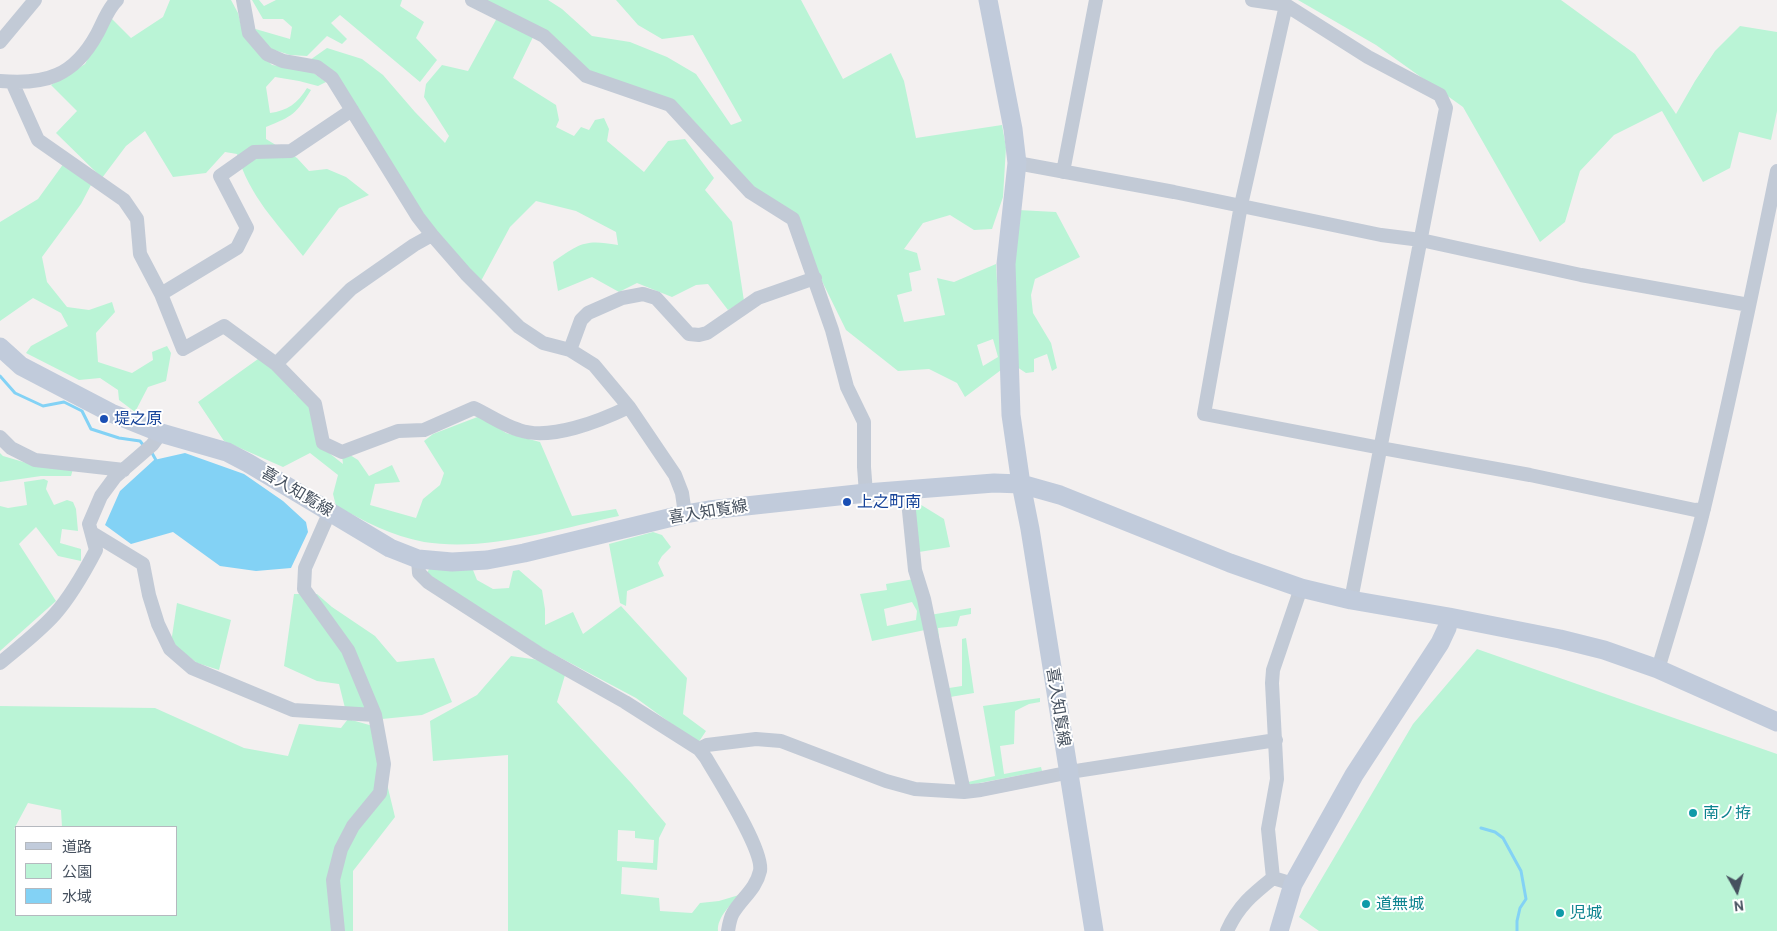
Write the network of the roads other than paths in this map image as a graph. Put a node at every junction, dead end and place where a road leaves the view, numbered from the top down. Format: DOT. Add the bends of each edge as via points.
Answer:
graph roads {
  1 [pos="35,0"];
  2 [pos="116,0"];
  3 [pos="243,0"];
  4 [pos="472,0"];
  5 [pos="988,0"];
  6 [pos="1096,0"];
  7 [pos="1252,0"];
  8 [pos="1286,5"];
  9 [pos="0,42"];
  10 [pos="6,82"];
  11 [pos="352,110"];
  12 [pos="1017,163"];
  13 [pos="1777,171"];
  14 [pos="1062,172"];
  15 [pos="1241,206"];
  16 [pos="432,235"];
  17 [pos="1421,240"];
  18 [pos="815,278"];
  19 [pos="161,294"];
  20 [pos="1749,306"];
  21 [pos="0,347"];
  22 [pos="570,350"];
  23 [pos="276,364"];
  24 [pos="629,407"];
  25 [pos="162,433"];
  26 [pos="0,438"];
  27 [pos="1381,448"];
  28 [pos="124,470"];
  29 [pos="1020,484"];
  30 [pos="907,490"];
  31 [pos="866,493"];
  32 [pos="1704,509"];
  33 [pos="330,512"];
  34 [pos="685,514"];
  35 [pos="92,533"];
  36 [pos="418,558"];
  37 [pos="1301,588"];
  38 [pos="1351,600"];
  39 [pos="1449,617"];
  40 [pos="0,663"];
  41 [pos="1658,669"];
  42 [pos="375,716"];
  43 [pos="1777,722"];
  44 [pos="1276,740"];
  45 [pos="699,749"];
  46 [pos="1069,772"];
  47 [pos="964,792"];
  48 [pos="1273,878"];
  49 [pos="1293,884"];
  50 [pos="338,931"];
  51 [pos="728,931"];
  52 [pos="1094,931"];
  53 [pos="1227,931"];
  54 [pos="1279,931"];
  1 -- 9 [label="street"];
  2 -- 10 [label="street" via="78,62 42,81"];
  3 -- 11 [label="street" via="249,34 267,54 283,61 317,67 332,78"];
  4 -- 18 [label="street" via="544,36 586,76 670,104 750,192 793,219"];
  5 -- 12 [label="street" via="1014,129"];
  6 -- 14 [label="street"];
  7 -- 8 [label="street"];
  8 -- 15 [label="street"];
  8 -- 17 [label="street" via="1368,57 1440,95 1446,108"];
  10 -- 19 [label="street" via="38,140 124,200 137,219 140,254"];
  11 -- 16 [label="street"];
  11 -- 19 [label="street" via="291,151 254,152 220,176 247,228 237,248"];
  12 -- 14 [label="street"];
  12 -- 29 [label="street" via="1006,264 1011,415"];
  13 -- 20 [label="street"];
  14 -- 15 [label="street"];
  15 -- 17 [label="street" via="1381,235"];
  15 -- 27 [label="street" via="1204,414"];
  16 -- 22 [label="street" via="519,327 543,343"];
  16 -- 23 [label="street" via="351,289"];
  17 -- 20 [label="street" via="1582,275"];
  17 -- 27 [label="street"];
  18 -- 22 [label="street" via="758,298 707,334 699,335 689,334 656,298 643,294 622,298 588,313 581,320"];
  18 -- 31 [label="street" via="846,387 864,422"];
  19 -- 23 [label="street" via="183,349 224,326"];
  20 -- 32 [label="street"];
  21 -- 25 [label="street, 喜入知覧線" via="22,366 111,414"];
  22 -- 24 [label="street" via="594,365"];
  23 -- 24 [label="street" via="315,404 323,443 342,452 398,431 424,430 474,408 519,431 546,434 602,420"];
  24 -- 34 [label="street" via="675,475"];
  25 -- 28 [label="street"];
  25 -- 33 [label="street, 喜入知覧線" via="227,452"];
  26 -- 28 [label="street" via="11,448 35,460"];
  27 -- 32 [label="street" via="1695,510"];
  27 -- 38 [label="street"];
  28 -- 35 [label="street" via="101,496 89,524"];
  29 -- 30 [label="street, 喜入知覧線"];
  29 -- 37 [label="street" via="1060,495"];
  29 -- 46 [label="street, 喜入知覧線"];
  30 -- 31 [label="street, 喜入知覧線"];
  30 -- 47 [label="street" via="915,570"];
  31 -- 34 [label="street, 喜入知覧線"];
  32 -- 41 [label="street"];
  33 -- 36 [label="street, 喜入知覧線" via="390,548"];
  33 -- 42 [label="street" via="305,568 304,590 348,650"];
  34 -- 36 [label="street, 喜入知覧線" via="487,560 452,562"];
  35 -- 40 [label="street" via="96,550 55,614"];
  35 -- 42 [label="street" via="143,564 148,595 158,624 170,649 192,668 293,710"];
  36 -- 45 [label="street" via="419,573 428,582 538,653"];
  37 -- 38 [label="street"];
  37 -- 44 [label="street" via="1273,670"];
  38 -- 39 [label="street"];
  39 -- 41 [label="street" via="1560,639"];
  39 -- 49 [label="street" via="1440,643 1354,775"];
  41 -- 43 [label="street"];
  42 -- 50 [label="street" via="384,764 380,793 353,826 341,849 333,880"];
  44 -- 46 [label="street"];
  44 -- 48 [label="street" via="1277,778 1268,830"];
  45 -- 47 [label="street" via="706,745 756,739 781,741 915,790"];
  45 -- 51 [label="street" via="744,824 759,860 760,870 753,887 733,914"];
  46 -- 47 [label="street"];
  46 -- 52 [label="street, 喜入知覧線"];
  48 -- 49 [label="street"];
  48 -- 53 [label="street" via="1247,898"];
  49 -- 54 [label="street"];
}
